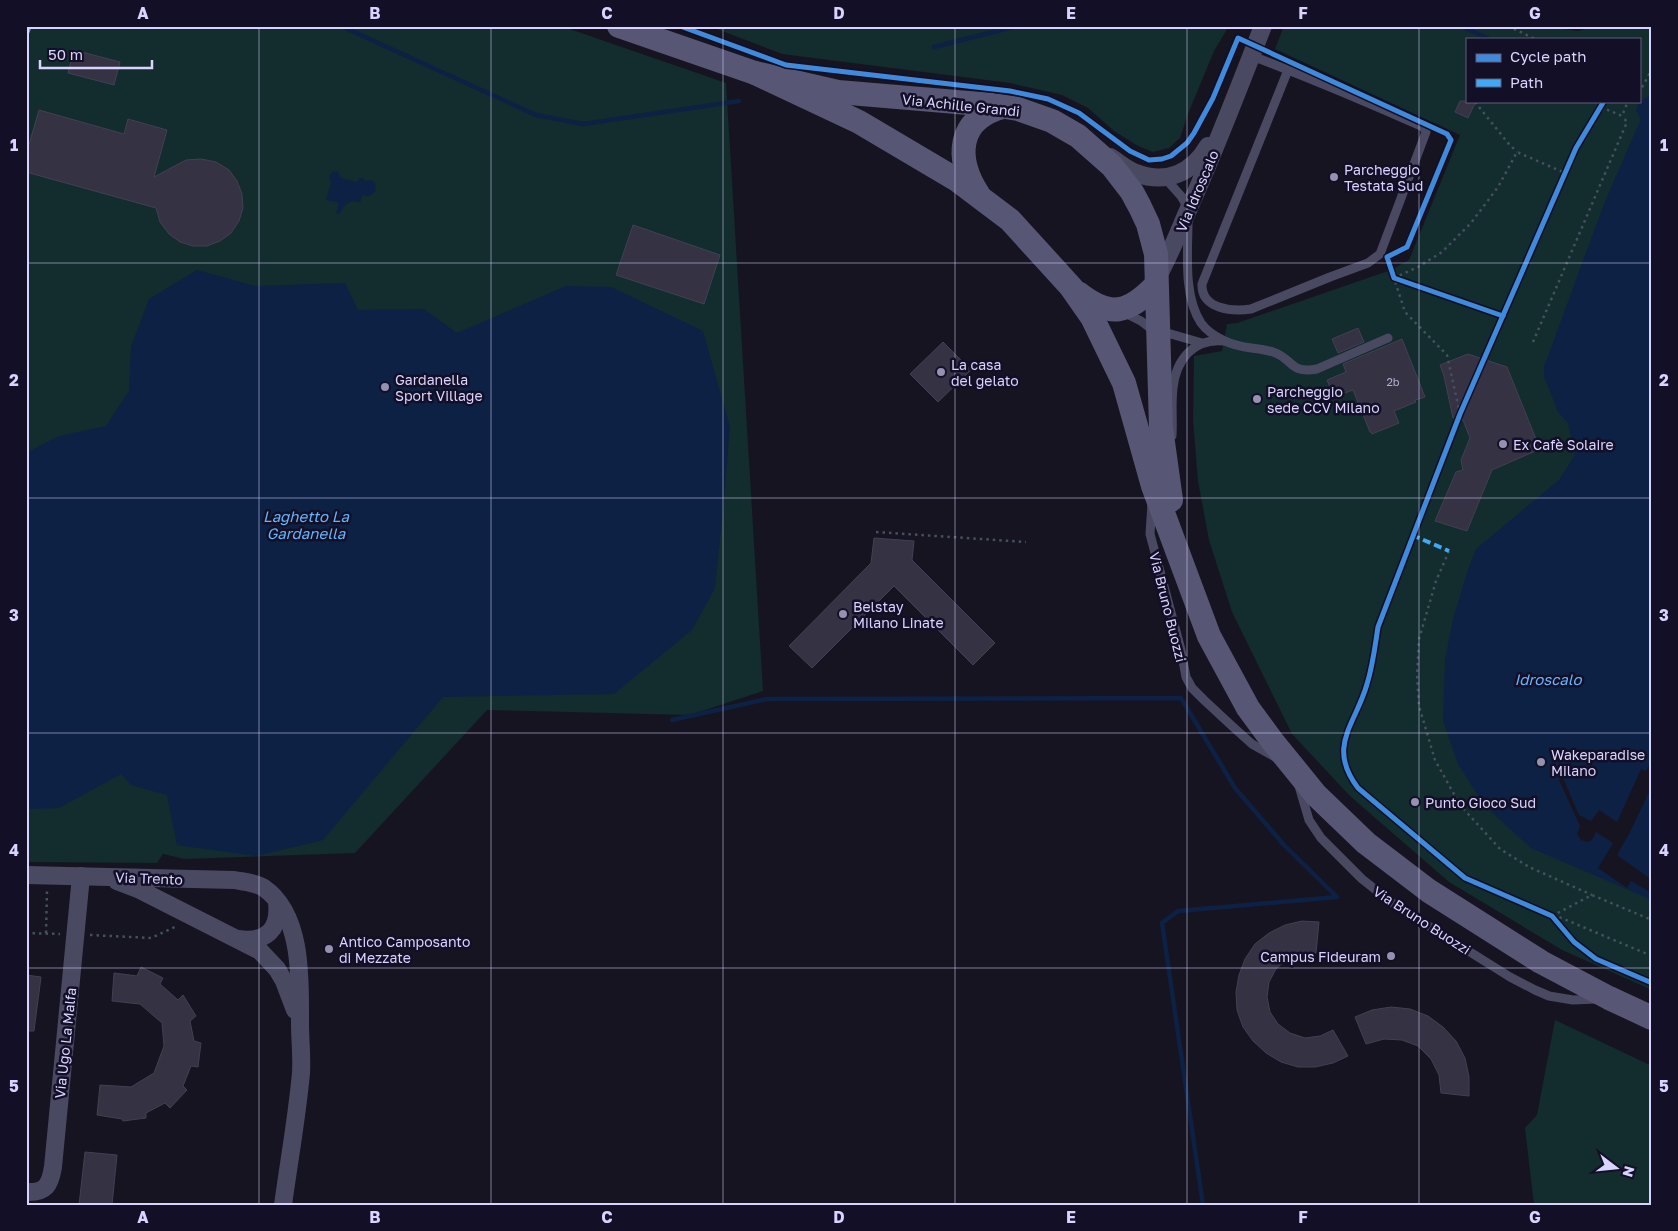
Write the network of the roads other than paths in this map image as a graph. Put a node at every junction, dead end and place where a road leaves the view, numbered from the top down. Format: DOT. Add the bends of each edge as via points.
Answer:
graph roads {
  1 [pos="619,26"];
  2 [pos="1264,26"];
  3 [pos="1252,56"];
  4 [pos="1288,70"];
  5 [pos="755,73"];
  6 [pos="1235,100"];
  7 [pos="1003,107"];
  8 [pos="1078,136"];
  9 [pos="1164,177"];
  10 [pos="978,194"];
  11 [pos="1188,210"];
  12 [pos="1156,283"];
  13 [pos="1071,287"];
  14 [pos="1118,310"];
  15 [pos="1157,331"];
  16 [pos="1388,338"];
  17 [pos="1224,341"];
  18 [pos="1202,343"];
  19 [pos="1161,488"];
  20 [pos="1292,766"];
  21 [pos="26,875"];
  22 [pos="81,876"];
  23 [pos="103,877"];
  24 [pos="277,902"];
  25 [pos="238,939"];
  26 [pos="1609,998"];
  27 [pos="1652,1018"];
  28 [pos="300,1037"];
  29 [pos="26,1192"];
  30 [pos="282,1205"];
  1 -- 5 [label="main road, Via Achille Grandi"];
  2 -- 3 [label="street, Via Idroscalo"];
  3 -- 4 [label="lane"];
  3 -- 6 [label="street, Via Idroscalo"];
  4 -- 4 [label="lane" via="1202,284 1203,294 1221,308 1251,309 1368,263 1380,254 1425,134 1423,128"];
  5 -- 7 [label="main road, Via Achille Grandi" via="838,92"];
  5 -- 10 [label="main road, Via Achille Grandi" via="859,122"];
  6 -- 9 [label="street, Via Idroscalo" via="1197,162 1184,172"];
  6 -- 11 [label="street, Via Idroscalo"];
  7 -- 8 [label="main road, Via Achille Grandi" via="1035,114"];
  7 -- 10 [label="main road" via="976,121 964,141 967,175"];
  8 -- 9 [label="street, Via Idroscalo" via="1136,173"];
  8 -- 12 [label="main road, Via Achille Grandi" via="1112,166 1140,207 1156,254"];
  9 -- 11 [label="lane" via="1181,196"];
  10 -- 13 [label="main road, Via Achille Grandi" via="1010,220"];
  11 -- 12 [label="street, Via Idroscalo"];
  11 -- 17 [label="lane" via="1191,298 1201,324"];
  12 -- 14 [label="main road" via="1139,302"];
  12 -- 15 [label="main road, Via Bruno Buozzi"];
  13 -- 14 [label="main road" via="1092,304"];
  13 -- 19 [label="main road, Via Bruno Buozzi" via="1092,317 1124,383"];
  14 -- 15 [label="lane"];
  15 -- 18 [label="lane"];
  15 -- 19 [label="main road, Via Bruno Buozzi"];
  16 -- 17 [label="lane" via="1306,371 1296,369 1272,352"];
  17 -- 18 [label="lane"];
  18 -- 19 [label="lane" via="1185,356 1174,382"];
  19 -- 20 [label="main road, Via Bruno Buozzi" via="1192,592 1210,636 1248,708"];
  19 -- 20 [label="lane, Via Bruno Buozzi" via="1150,534 1186,677 1192,688 1252,744"];
  20 -- 26 [label="main road, Via Bruno Buozzi" via="1316,795 1366,843 1429,891 1541,962"];
  20 -- 26 [label="lane, Via Bruno Buozzi" via="1309,820 1321,838 1362,879 1395,905 1535,990 1573,1000"];
  21 -- 22 [label="street"];
  22 -- 23 [label="street"];
  22 -- 29 [label="street, Via Ugo La Malfa" via="51,1176 45,1188"];
  23 -- 24 [label="street, Via Trento" via="240,881 264,888"];
  23 -- 25 [label="street, Via Trento" via="138,889"];
  24 -- 25 [label="street" via="275,925 267,935 255,940"];
  24 -- 28 [label="street, Via Trento" via="292,932 298,960"];
  25 -- 28 [label="street, Via Trento" via="260,951 277,969 289,992"];
  26 -- 27 [label="main road, Via Bruno Buozzi"];
  28 -- 30 [label="street, Via Trento" via="300,1074"];
}
